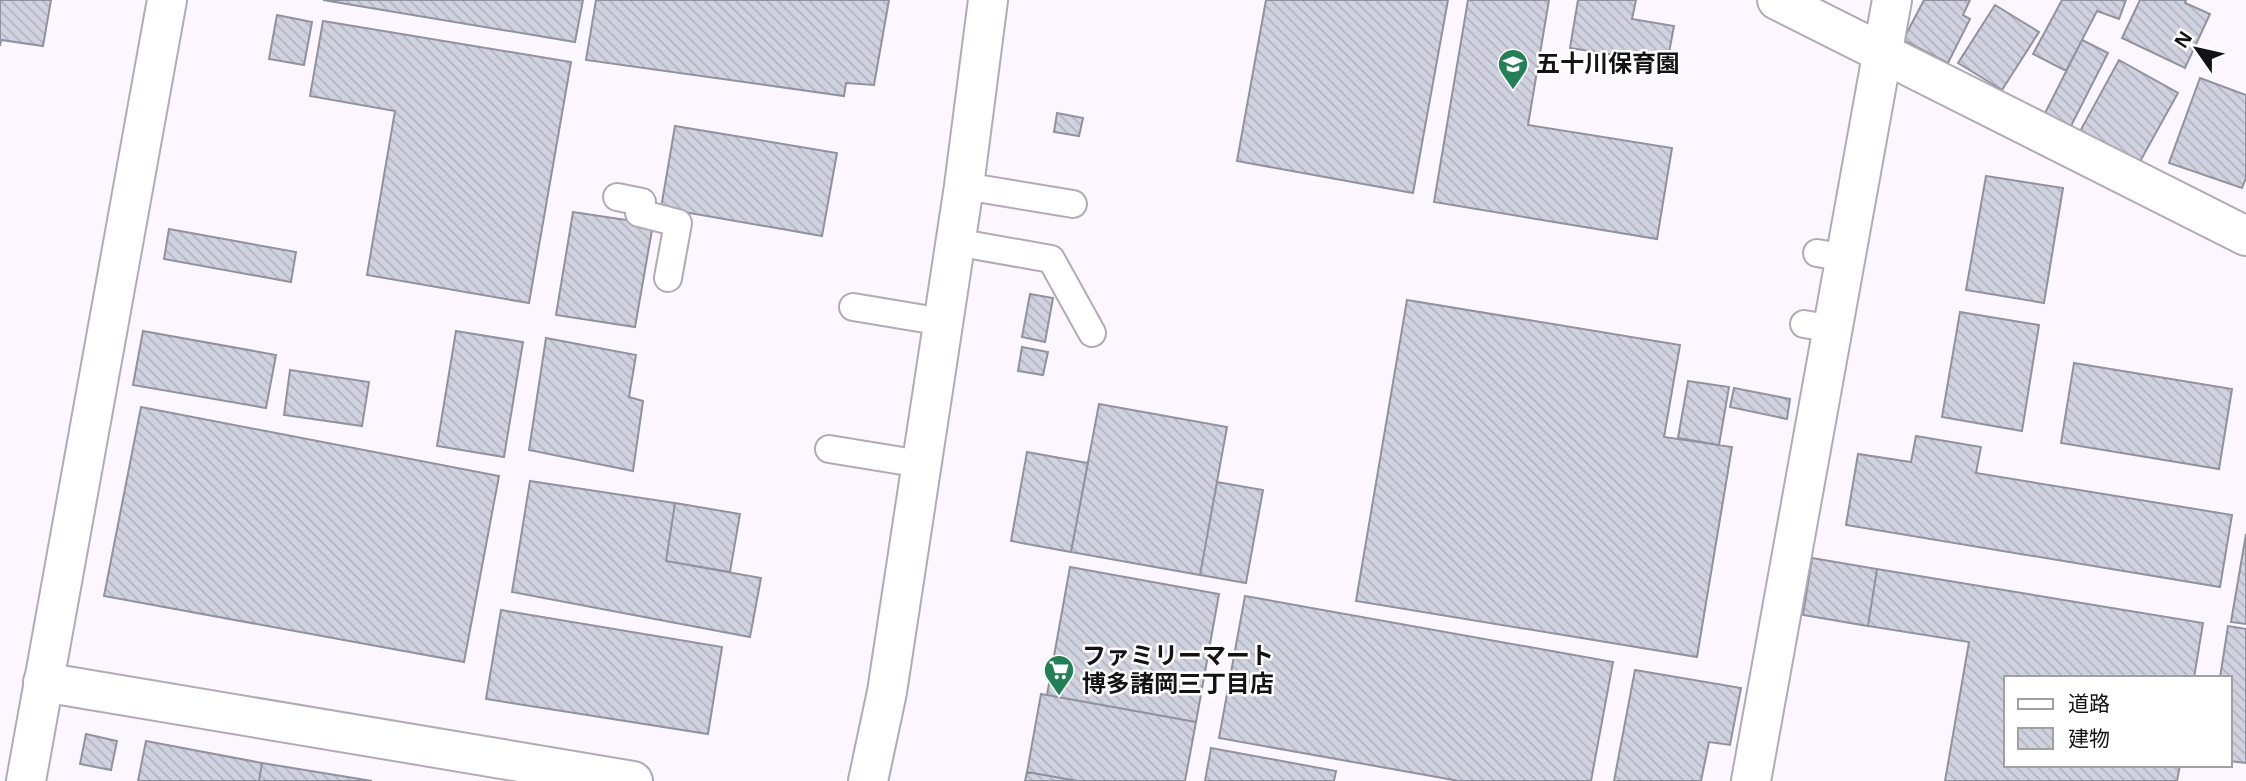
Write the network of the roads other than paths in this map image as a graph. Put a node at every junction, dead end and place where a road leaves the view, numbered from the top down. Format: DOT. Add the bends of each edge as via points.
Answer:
graph roads {
  1 [pos="167,0"];
  2 [pos="988,0"];
  3 [pos="1777,0"];
  4 [pos="1892,0"];
  5 [pos="1884,54"];
  6 [pos="964,186"];
  7 [pos="617,197"];
  8 [pos="1073,204"];
  9 [pos="2246,236"];
  10 [pos="955,242"];
  11 [pos="668,278"];
  12 [pos="853,307"];
  13 [pos="943,323"];
  14 [pos="1091,333"];
  15 [pos="829,449"];
  16 [pos="921,464"];
  17 [pos="43,681"];
  18 [pos="26,781"];
  19 [pos="633,781"];
  20 [pos="868,781"];
  21 [pos="1751,781"];
  1 -- 17 [label="street"];
  2 -- 6 [label="street"];
  3 -- 5 [label="street"];
  4 -- 5 [label="street"];
  5 -- 9 [label="street"];
  5 -- 21 [label="street" via="1831,255"];
  6 -- 8 [label="lane"];
  6 -- 10 [label="street"];
  7 -- 11 [label="lane" via="642,202 639,213 678,223"];
  10 -- 13 [label="street"];
  10 -- 14 [label="lane" via="1051,259"];
  12 -- 13 [label="lane"];
  13 -- 16 [label="street"];
  15 -- 16 [label="lane"];
  16 -- 20 [label="street" via="887,692"];
  17 -- 18 [label="street"];
  17 -- 19 [label="street"];
}
